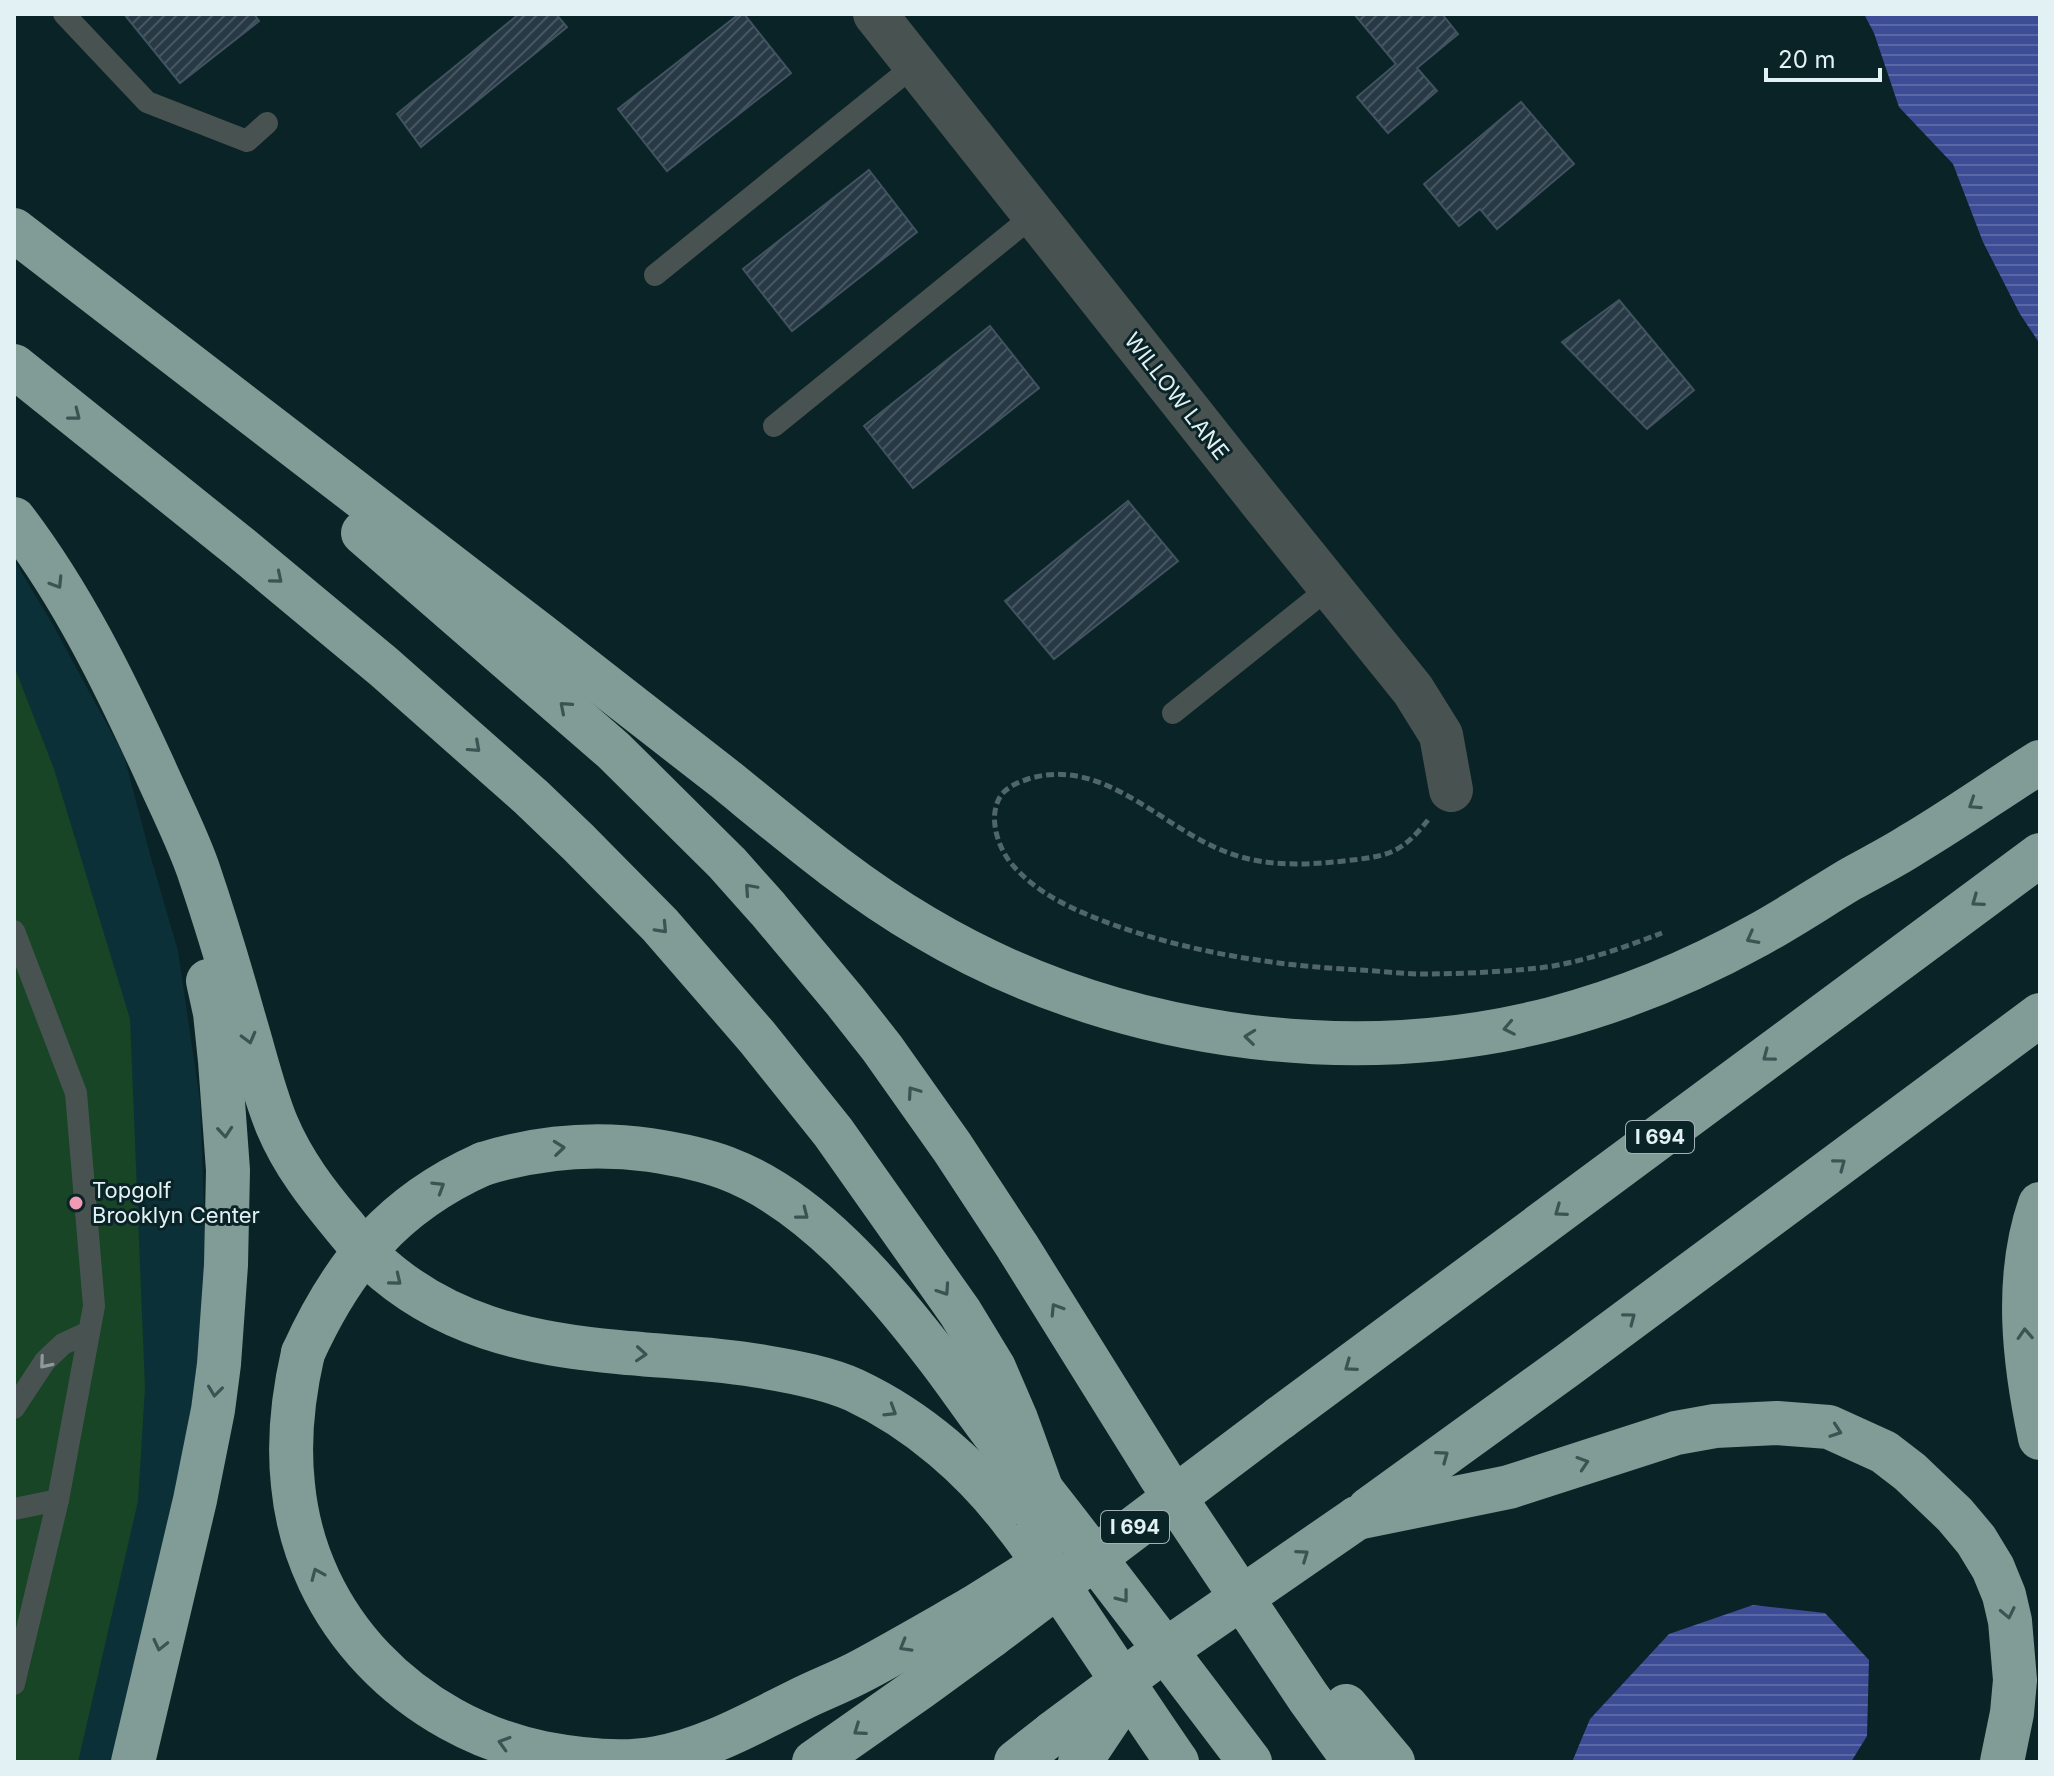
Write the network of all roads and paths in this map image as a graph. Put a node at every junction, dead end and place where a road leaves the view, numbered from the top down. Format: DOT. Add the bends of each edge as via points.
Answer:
graph roads {
  1 [pos="64,14"];
  2 [pos="875,14"];
  3 [pos="916,64"];
  4 [pos="267,123"];
  5 [pos="1034,215"];
  6 [pos="14,232"];
  7 [pos="655,275"];
  8 [pos="14,366"];
  9 [pos="774,426"];
  10 [pos="14,519"];
  11 [pos="1330,587"];
  12 [pos="1173,713"];
  13 [pos="136,729"];
  14 [pos="2040,762"];
  15 [pos="1451,790"];
  16 [pos="2040,855"];
  17 [pos="1669,930"];
  18 [pos="14,931"];
  19 [pos="2040,1015"];
  20 [pos="2040,1204"];
  21 [pos="89,1332"];
  22 [pos="1097,1375"];
  23 [pos="14,1408"];
  24 [pos="2040,1438"];
  25 [pos="1042,1491"];
  26 [pos="58,1500"];
  27 [pos="14,1509"];
  28 [pos="1357,1518"];
  29 [pos="982,1622"];
  30 [pos="14,1684"];
  31 [pos="1066,1747"];
  32 [pos="133,1762"];
  33 [pos="814,1762"];
  34 [pos="1016,1762"];
  35 [pos="1177,1762"];
  36 [pos="1250,1762"];
  37 [pos="1355,1762"];
  38 [pos="1393,1762"];
  39 [pos="2002,1762"];
  1 -- 4 [label="lane" via="147,102 247,141"];
  2 -- 3 [label="street, WILLOW LANE"];
  3 -- 5 [label="street, WILLOW LANE"];
  3 -- 7 [label="lane"];
  5 -- 9 [label="lane"];
  5 -- 11 [label="street, WILLOW LANE"];
  14 -- 6 [label="highway, one-way" via="1759,935 1661,982 1551,1019 1429,1040 1352,1042 1240,1036 1124,1013 1047,987 965,950 846,875"];
  22 -- 6 [label="highway, one-way" via="978,1186 882,1048 727,863 583,723"];
  8 -- 25 [label="highway, one-way" via="384,667 531,797 660,925 833,1132 953,1302 994,1368"];
  10 -- 13 [label="highway, one-way" via="90,637"];
  11 -- 12 [label="lane"];
  11 -- 15 [label="street, WILLOW LANE" via="1413,690 1441,735"];
  13 -- 32 [label="highway, one-way" via="183,874 215,1013 228,1170 213,1410"];
  13 -- 35 [label="highway, one-way" via="196,863 276,1123 317,1194 368,1254 418,1297 493,1330 570,1347 784,1370 848,1387 893,1412 965,1467 1017,1526"];
  15 -- 17 [label="path" via="1414,838 1391,854 1306,865 1229,853 1102,782 1067,774 1042,775 1001,795 996,838 1027,881 1073,908 1154,937 1269,962 1421,974 1515,970 1598,955"];
  16 -- 29 [label="highway, I 694, one-way, bridge" via="1280,1418"];
  18 -- 21 [label="lane" via="76,1093 94,1306"];
  28 -- 19 [label="highway, one-way"];
  24 -- 20 [label="highway, one-way" via="2024,1332 2027,1258"];
  21 -- 23 [label="lane, one-way" via="63,1344 45,1361"];
  21 -- 26 [label="lane"];
  22 -- 37 [label="highway"];
  22 -- 38 [label="highway" via="1280,1623"];
  29 -- 25 [label="highway, one-way, bridge" via="720,1738 658,1758 567,1757 484,1736 394,1681 354,1637 324,1590 299,1524 293,1486 292,1418 303,1353 339,1285 372,1242 413,1204 460,1175 512,1155 580,1146 697,1159 765,1188 821,1229 873,1279"];
  25 -- 36 [label="highway, one-way"];
  26 -- 27 [label="lane"];
  26 -- 30 [label="lane"];
  31 -- 28 [label="highway, one-way, bridge" via="1147,1663"];
  28 -- 39 [label="highway, one-way" via="1509,1487 1676,1433 1777,1423 1829,1427 1884,1452 1910,1472 1955,1515 1993,1568 2010,1621 2015,1680"];
  29 -- 33 [label="highway, I 694, one-way"];
  31 -- 34 [label="highway"];
}
